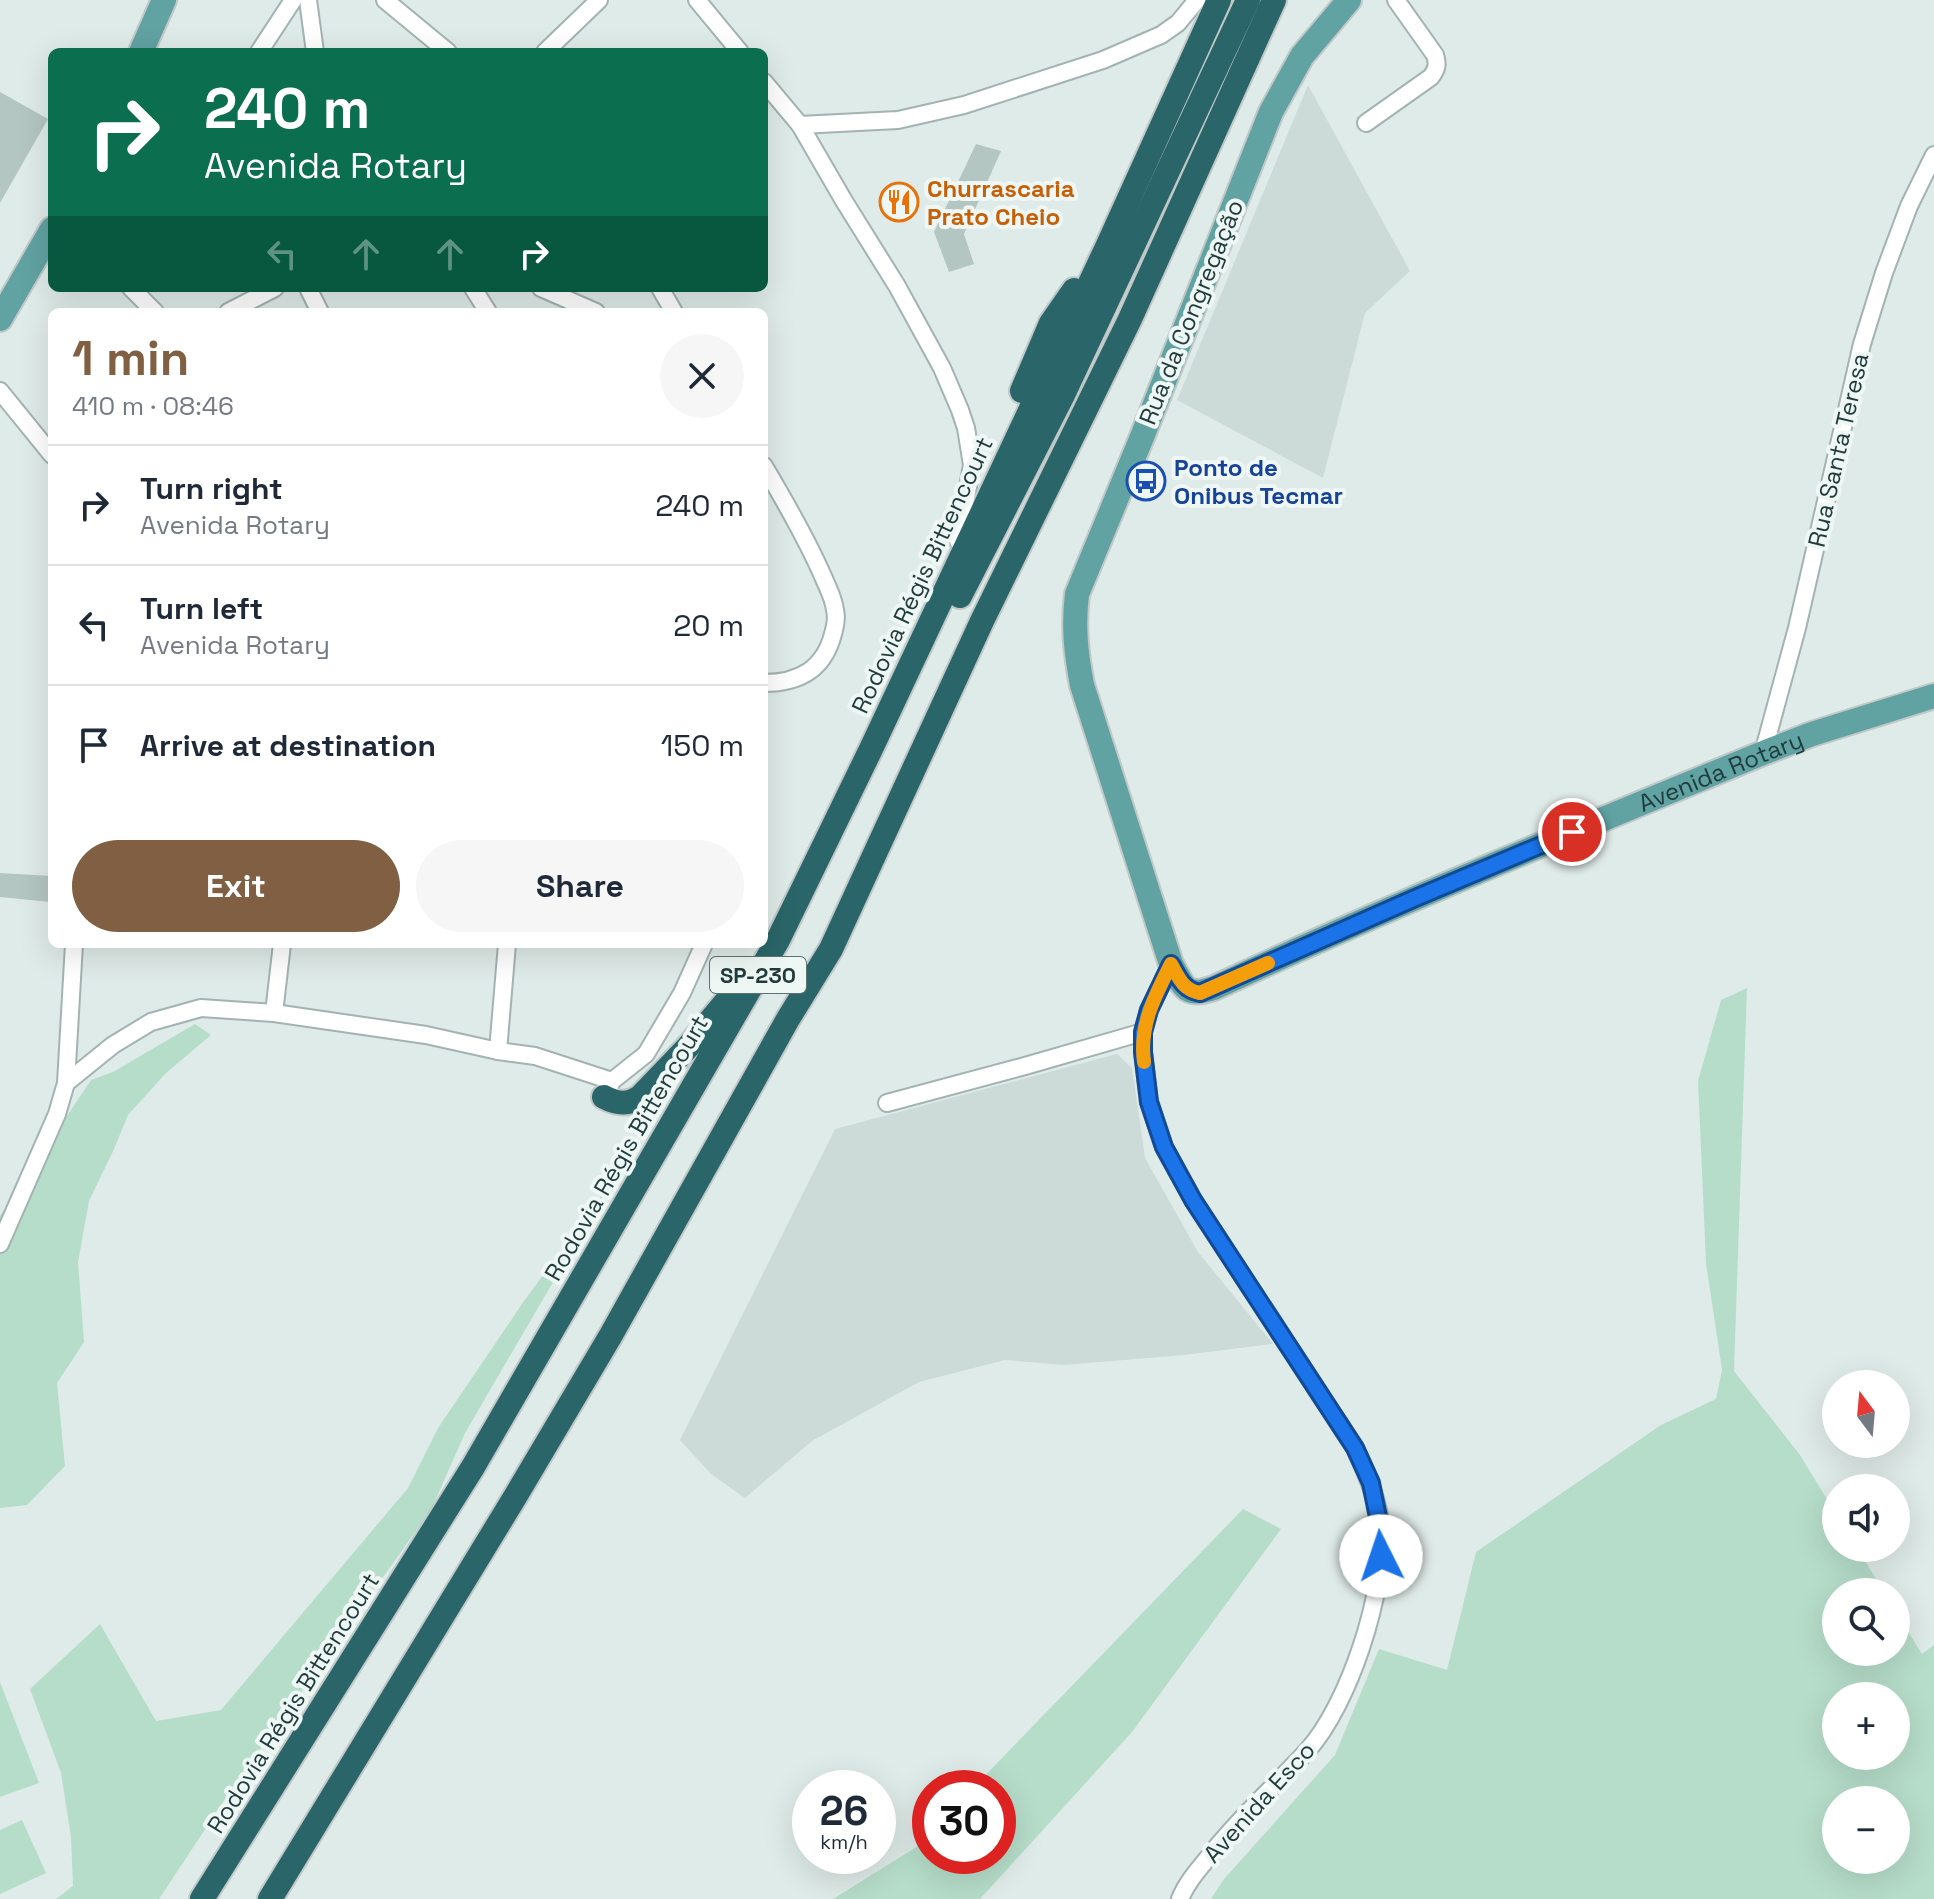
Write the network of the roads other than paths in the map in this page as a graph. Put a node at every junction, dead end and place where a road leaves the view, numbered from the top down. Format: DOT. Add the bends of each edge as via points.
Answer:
graph roads {
  1 [pos="164,0"];
  2 [pos="293,0"];
  3 [pos="308,0"];
  4 [pos="385,0"];
  5 [pos="599,0"];
  6 [pos="697,0"];
  7 [pos="1197,0"];
  8 [pos="1219,0"];
  9 [pos="1248,0"];
  10 [pos="1274,0"];
  11 [pos="1349,0"];
  12 [pos="1396,0"];
  13 [pos="143,48"];
  14 [pos="262,48"];
  15 [pos="314,48"];
  16 [pos="443,48"];
  17 [pos="549,48"];
  18 [pos="737,48"];
  19 [pos="1181,83"];
  20 [pos="768,87"];
  21 [pos="1366,123"];
  22 [pos="800,125"];
  23 [pos="1934,155"];
  24 [pos="48,243"];
  25 [pos="42,265"];
  26 [pos="135,292"];
  27 [pos="267,292"];
  28 [pos="550,292"];
  29 [pos="151,308"];
  30 [pos="236,308"];
  31 [pos="587,308"];
  32 [pos="0,319"];
  33 [pos="0,391"];
  34 [pos="48,450"];
  35 [pos="768,473"];
  36 [pos="958,541"];
  37 [pos="940,603"];
  38 [pos="768,683"];
  39 [pos="1934,696"];
  40 [pos="871,749"];
  41 [pos="1763,753"];
  42 [pos="778,940"];
  43 [pos="74,948"];
  44 [pos="282,948"];
  45 [pos="507,948"];
  46 [pos="702,948"];
  47 [pos="1171,964"];
  48 [pos="274,1013"];
  49 [pos="1143,1032"];
  50 [pos="498,1051"];
  51 [pos="66,1083"];
  52 [pos="608,1089"];
  53 [pos="887,1103"];
  54 [pos="0,1244"];
  55 [pos="202,1899"];
  56 [pos="270,1899"];
  57 [pos="1180,1899"];
  1 -- 13 [label="main road"];
  2 -- 14 [label="street"];
  3 -- 15 [label="street"];
  4 -- 16 [label="street"];
  5 -- 17 [label="street"];
  6 -- 18 [label="street"];
  7 -- 22 [label="street" via="1161,35 1103,60 964,105 898,120"];
  8 -- 19 [label="highway, Rodovia Régis Bittencourt / SP-230"];
  9 -- 40 [label="highway" via="1063,395 964,588"];
  10 -- 56 [label="highway, SP-230" via="1130,319 982,621 831,949 611,1335"];
  11 -- 47 [label="main road, Rua da Congregação" via="1302,56 1271,112 1077,594 1075,651 1082,685"];
  12 -- 21 [label="street" via="1438,63 1431,77"];
  19 -- 36 [label="highway" via="1138,139 1075,288 1051,323"];
  19 -- 37 [label="highway, Rodovia Régis Bittencourt / SP-230"];
  20 -- 22 [label="street"];
  22 -- 36 [label="street" via="897,286 960,410 972,465"];
  23 -- 41 [label="street, Rua Santa Teresa" via="1909,206 1862,344"];
  24 -- 25 [label="main road"];
  25 -- 32 [label="main road"];
  26 -- 29 [label="street"];
  27 -- 30 [label="street"];
  28 -- 31 [label="street"];
  33 -- 34 [label="street"];
  35 -- 38 [label="street" via="817,562 836,610 830,645 819,665 787,681"];
  36 -- 37 [label="highway"];
  37 -- 40 [label="highway, Rodovia Régis Bittencourt / SP-230"];
  39 -- 41 [label="main road, Avenida Rotary"];
  40 -- 42 [label="highway, Rodovia Régis Bittencourt / SP-230"];
  41 -- 47 [label="main road, Avenida Rotary" via="1200,993 1184,987"];
  42 -- 52 [label="highway" via="640,1097 614,1102"];
  42 -- 55 [label="highway, Rodovia Régis Bittencourt / SP-230" via="473,1467"];
  43 -- 51 [label="street"];
  44 -- 48 [label="street"];
  45 -- 50 [label="street"];
  46 -- 52 [label="street" via="646,1054"];
  47 -- 49 [label="street, Avenida Esco"];
  48 -- 50 [label="street"];
  48 -- 51 [label="street" via="201,1008 151,1022"];
  49 -- 53 [label="street"];
  49 -- 57 [label="street, Avenida Esco" via="1149,1102 1164,1147 1355,1448 1371,1483 1380,1527 1373,1611 1331,1716 1310,1748 1223,1838"];
  50 -- 52 [label="street" via="535,1056"];
  51 -- 54 [label="street"];
}
